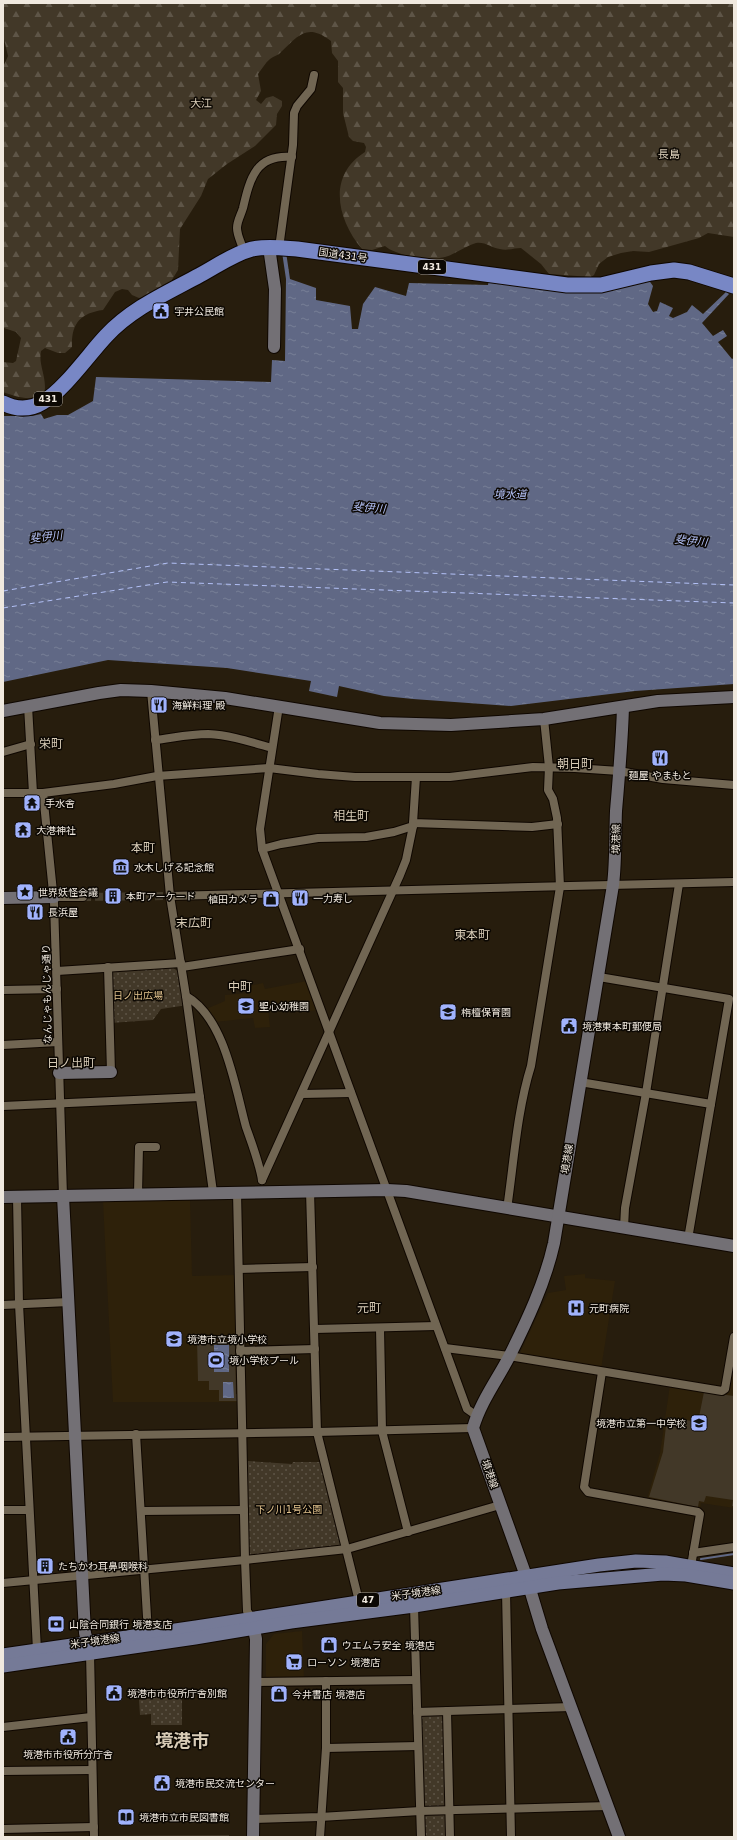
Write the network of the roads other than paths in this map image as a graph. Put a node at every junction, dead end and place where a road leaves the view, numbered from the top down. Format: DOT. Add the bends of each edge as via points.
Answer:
graph roads {
  1 [pos="314,75"];
  2 [pos="292,156"];
  3 [pos="274,247"];
  4 [pos="244,252"];
  5 [pos="733,286"];
  6 [pos="274,347"];
  7 [pos="3,403"];
  8 [pos="151,691"];
  9 [pos="734,698"];
  10 [pos="28,706"];
  11 [pos="279,706"];
  12 [pos="623,707"];
  13 [pos="3,711"];
  14 [pos="544,719"];
  15 [pos="155,740"];
  16 [pos="31,744"];
  17 [pos="272,748"];
  18 [pos="3,752"];
  19 [pos="549,767"];
  20 [pos="269,768"];
  21 [pos="619,771"];
  22 [pos="158,776"];
  23 [pos="416,777"];
  24 [pos="734,785"];
  25 [pos="3,793"];
  26 [pos="33,793"];
  27 [pos="43,793"];
  28 [pos="413,824"];
  29 [pos="558,824"];
  30 [pos="262,849"];
  31 [pos="734,882"];
  32 [pos="679,884"];
  33 [pos="613,885"];
  34 [pos="560,887"];
  35 [pos="394,890"];
  36 [pos="278,893"];
  37 [pos="170,896"];
  38 [pos="54,897"];
  39 [pos="83,897"];
  40 [pos="3,898"];
  41 [pos="300,948"];
  42 [pos="182,965"];
  43 [pos="108,967"];
  44 [pos="57,971"];
  45 [pos="599,977"];
  46 [pos="663,988"];
  47 [pos="57,989"];
  48 [pos="3,990"];
  49 [pos="186,996"];
  50 [pos="330,1033"];
  51 [pos="58,1042"];
  52 [pos="3,1045"];
  53 [pos="111,1072"];
  54 [pos="59,1073"];
  55 [pos="580,1082"];
  56 [pos="351,1093"];
  57 [pos="646,1093"];
  58 [pos="302,1094"];
  59 [pos="200,1097"];
  60 [pos="60,1104"];
  61 [pos="711,1104"];
  62 [pos="3,1106"];
  63 [pos="156,1146"];
  64 [pos="262,1186"];
  65 [pos="387,1190"];
  66 [pos="310,1191"];
  67 [pos="213,1192"];
  68 [pos="237,1192"];
  69 [pos="138,1194"];
  70 [pos="63,1196"];
  71 [pos="3,1197"];
  72 [pos="17,1197"];
  73 [pos="507,1209"];
  74 [pos="558,1217"];
  75 [pos="624,1228"];
  76 [pos="688,1238"];
  77 [pos="734,1246"];
  78 [pos="313,1267"];
  79 [pos="239,1269"];
  80 [pos="68,1302"];
  81 [pos="19,1304"];
  82 [pos="3,1305"];
  83 [pos="436,1326"];
  84 [pos="380,1328"];
  85 [pos="315,1329"];
  86 [pos="734,1337"];
  87 [pos="445,1348"];
  88 [pos="315,1350"];
  89 [pos="240,1351"];
  90 [pos="509,1356"];
  91 [pos="602,1372"];
  92 [pos="477,1416"];
  93 [pos="474,1428"];
  94 [pos="382,1431"];
  95 [pos="317,1432"];
  96 [pos="243,1433"];
  97 [pos="136,1434"];
  98 [pos="75,1435"];
  99 [pos="25,1436"];
  100 [pos="3,1437"];
  101 [pos="500,1505"];
  102 [pos="3,1510"];
  103 [pos="29,1510"];
  104 [pos="244,1510"];
  105 [pos="141,1511"];
  106 [pos="408,1532"];
  107 [pos="734,1547"];
  108 [pos="347,1549"];
  109 [pos="692,1559"];
  110 [pos="245,1560"];
  111 [pos="144,1569"];
  112 [pos="734,1574"];
  113 [pos="83,1576"];
  114 [pos="33,1580"];
  115 [pos="528,1582"];
  116 [pos="3,1583"];
  117 [pos="734,1583"];
  118 [pos="506,1592"];
  119 [pos="359,1601"];
  120 [pos="414,1606"];
  121 [pos="253,1623"];
  122 [pos="148,1633"];
  123 [pos="88,1647"];
  124 [pos="37,1650"];
  125 [pos="3,1655"];
  126 [pos="3,1666"];
  127 [pos="416,1680"];
  128 [pos="326,1681"];
  129 [pos="256,1682"];
  130 [pos="571,1707"];
  131 [pos="508,1708"];
  132 [pos="447,1711"];
  133 [pos="417,1712"];
  134 [pos="91,1717"];
  135 [pos="3,1727"];
  136 [pos="418,1746"];
  137 [pos="326,1748"];
  138 [pos="92,1770"];
  139 [pos="3,1771"];
  140 [pos="608,1806"];
  141 [pos="511,1808"];
  142 [pos="449,1810"];
  143 [pos="420,1811"];
  144 [pos="320,1817"];
  145 [pos="254,1819"];
  146 [pos="94,1827"];
  147 [pos="3,1829"];
  148 [pos="94,1837"];
  149 [pos="253,1837"];
  150 [pos="320,1837"];
  151 [pos="421,1837"];
  152 [pos="450,1837"];
  153 [pos="512,1837"];
  154 [pos="619,1837"];
  1 -- 2 [label="street" via="312,90 294,113"];
  2 -- 3 [label="street"];
  2 -- 4 [label="street" via="272,157 266,160 253,176 238,222 237,232"];
  3 -- 4 [label="highway, 国道431号 / 431"];
  3 -- 5 [label="highway, 国道431号 / 431" via="567,285 601,285 674,270"];
  3 -- 6 [label="street"];
  4 -- 7 [label="highway, 国道431号 / 431" via="142,306 124,319 45,401 23,409"];
  8 -- 10 [label="street" via="121,690"];
  8 -- 11 [label="street"];
  8 -- 15 [label="street"];
  9 -- 12 [label="street" via="658,701"];
  10 -- 13 [label="street"];
  10 -- 16 [label="street"];
  11 -- 14 [label="street" via="322,715 394,724 451,725"];
  11 -- 17 [label="street"];
  12 -- 14 [label="street"];
  12 -- 21 [label="street, 境港線"];
  14 -- 19 [label="street"];
  15 -- 17 [label="street" via="189,735 212,735"];
  15 -- 22 [label="street"];
  16 -- 18 [label="street"];
  16 -- 26 [label="street"];
  17 -- 20 [label="street"];
  19 -- 21 [label="street"];
  19 -- 23 [label="street" via="450,777"];
  19 -- 29 [label="street" via="548,790"];
  20 -- 22 [label="street"];
  20 -- 23 [label="street" via="355,777"];
  20 -- 30 [label="street" via="260,829"];
  21 -- 24 [label="street" via="663,779"];
  21 -- 33 [label="street, 境港線"];
  22 -- 27 [label="street"];
  22 -- 37 [label="street"];
  23 -- 28 [label="street"];
  25 -- 26 [label="street"];
  26 -- 27 [label="street"];
  27 -- 38 [label="street, なんじゃもんじゃ通り"];
  28 -- 29 [label="street" via="532,827"];
  28 -- 30 [label="street" via="394,832 366,837 318,838"];
  28 -- 35 [label="street" via="406,860"];
  29 -- 34 [label="street"];
  30 -- 36 [label="street"];
  31 -- 32 [label="street"];
  32 -- 33 [label="street"];
  32 -- 46 [label="street"];
  33 -- 34 [label="street"];
  33 -- 45 [label="street, 境港線"];
  34 -- 35 [label="street"];
  34 -- 73 [label="street"];
  35 -- 36 [label="street"];
  35 -- 50 [label="street"];
  36 -- 37 [label="street"];
  36 -- 41 [label="street"];
  37 -- 42 [label="street"];
  38 -- 39 [label="street"];
  38 -- 40 [label="street"];
  38 -- 44 [label="street, なんじゃもんじゃ通り"];
  41 -- 42 [label="street"];
  41 -- 50 [label="street"];
  42 -- 43 [label="street"];
  42 -- 49 [label="street"];
  43 -- 44 [label="street"];
  43 -- 53 [label="street"];
  44 -- 47 [label="street, なんじゃもんじゃ通り"];
  45 -- 46 [label="street"];
  45 -- 55 [label="street, 境港線"];
  46 -- 57 [label="street"];
  46 -- 61 [label="street" via="729,999"];
  47 -- 48 [label="street"];
  47 -- 51 [label="street, なんじゃもんじゃ通り"];
  49 -- 59 [label="street"];
  49 -- 64 [label="street" via="196,1002 209,1016 226,1053"];
  50 -- 56 [label="street"];
  50 -- 58 [label="street"];
  51 -- 52 [label="street"];
  51 -- 54 [label="street, なんじゃもんじゃ通り"];
  53 -- 54 [label="street"];
  54 -- 60 [label="street, なんじゃもんじゃ通り"];
  55 -- 57 [label="street"];
  55 -- 74 [label="street, 境港線"];
  56 -- 58 [label="street"];
  56 -- 65 [label="street"];
  57 -- 61 [label="street"];
  57 -- 75 [label="street" via="625,1208"];
  58 -- 64 [label="street"];
  59 -- 60 [label="street"];
  59 -- 67 [label="street"];
  60 -- 62 [label="street"];
  60 -- 70 [label="street, なんじゃもんじゃ通り"];
  61 -- 76 [label="street"];
  63 -- 69 [label="street" via="139,1147"];
  64 -- 66 [label="street"];
  64 -- 68 [label="street"];
  65 -- 66 [label="street"];
  65 -- 73 [label="street"];
  65 -- 83 [label="street"];
  66 -- 78 [label="street"];
  67 -- 68 [label="street"];
  67 -- 69 [label="street"];
  68 -- 79 [label="street"];
  69 -- 70 [label="street"];
  70 -- 72 [label="street"];
  70 -- 80 [label="street"];
  71 -- 72 [label="street"];
  72 -- 81 [label="street"];
  73 -- 74 [label="street"];
  74 -- 75 [label="street"];
  74 -- 90 [label="street, 境港線" via="549,1264"];
  75 -- 76 [label="street"];
  76 -- 77 [label="street"];
  78 -- 79 [label="street"];
  78 -- 85 [label="street"];
  79 -- 89 [label="street"];
  80 -- 81 [label="street"];
  80 -- 98 [label="street"];
  81 -- 82 [label="street"];
  81 -- 99 [label="street"];
  83 -- 84 [label="street"];
  83 -- 87 [label="street"];
  84 -- 85 [label="street"];
  84 -- 94 [label="street"];
  85 -- 88 [label="street"];
  86 -- 91 [label="street" via="722,1391"];
  87 -- 90 [label="street"];
  87 -- 92 [label="street" via="467,1410"];
  88 -- 89 [label="street"];
  88 -- 95 [label="street"];
  89 -- 96 [label="street"];
  90 -- 91 [label="street"];
  90 -- 92 [label="street, 境港線"];
  91 -- 109 [label="street" via="584,1487 588,1492 698,1512 700,1514"];
  92 -- 93 [label="street, 境港線"];
  93 -- 94 [label="street"];
  93 -- 101 [label="street, 境港線"];
  94 -- 95 [label="street"];
  94 -- 106 [label="street"];
  95 -- 96 [label="street"];
  95 -- 108 [label="street"];
  96 -- 97 [label="street"];
  96 -- 104 [label="street"];
  97 -- 98 [label="street"];
  97 -- 105 [label="street"];
  98 -- 99 [label="street"];
  98 -- 113 [label="street"];
  99 -- 100 [label="street"];
  99 -- 103 [label="street"];
  101 -- 106 [label="street"];
  101 -- 115 [label="street, 境港線"];
  102 -- 103 [label="street"];
  103 -- 114 [label="street"];
  104 -- 105 [label="street"];
  104 -- 110 [label="street"];
  105 -- 111 [label="street"];
  106 -- 108 [label="street"];
  107 -- 109 [label="street"];
  108 -- 110 [label="street"];
  108 -- 119 [label="street"];
  109 -- 112 [label="main road, 米子境港線 / 47"];
  109 -- 115 [label="main road, 米子境港線 / 47" via="665,1562 636,1561"];
  110 -- 111 [label="street"];
  110 -- 121 [label="street" via="247,1611"];
  111 -- 113 [label="street"];
  111 -- 122 [label="street"];
  113 -- 114 [label="street"];
  113 -- 123 [label="street"];
  114 -- 116 [label="street"];
  114 -- 124 [label="street"];
  115 -- 117 [label="main road, 米子境港線 / 47" via="558,1583 663,1574"];
  115 -- 118 [label="main road, 米子境港線 / 47"];
  115 -- 119 [label="main road, 米子境港線 / 47"];
  115 -- 130 [label="street, 境港線" via="542,1629"];
  118 -- 120 [label="main road, 米子境港線 / 47"];
  118 -- 131 [label="street"];
  119 -- 121 [label="main road, 米子境港線 / 47"];
  120 -- 121 [label="main road, 米子境港線 / 47"];
  120 -- 127 [label="street"];
  121 -- 122 [label="main road, 米子境港線 / 47"];
  121 -- 123 [label="main road, 米子境港線 / 47"];
  121 -- 129 [label="street"];
  122 -- 123 [label="main road, 米子境港線 / 47"];
  123 -- 124 [label="main road, 米子境港線 / 47"];
  123 -- 126 [label="main road, 米子境港線 / 47"];
  123 -- 134 [label="street"];
  124 -- 125 [label="main road, 米子境港線 / 47"];
  127 -- 128 [label="street"];
  127 -- 133 [label="street"];
  128 -- 129 [label="street"];
  128 -- 137 [label="street"];
  129 -- 145 [label="street"];
  130 -- 131 [label="street"];
  130 -- 140 [label="street, 境港線"];
  131 -- 132 [label="street"];
  131 -- 141 [label="street"];
  132 -- 133 [label="street"];
  132 -- 142 [label="street"];
  133 -- 136 [label="street"];
  134 -- 135 [label="street"];
  134 -- 138 [label="street"];
  136 -- 137 [label="street"];
  136 -- 143 [label="street"];
  137 -- 144 [label="street"];
  138 -- 139 [label="street"];
  138 -- 146 [label="street"];
  140 -- 141 [label="street"];
  140 -- 154 [label="street, 境港線"];
  141 -- 142 [label="street"];
  141 -- 153 [label="street"];
  142 -- 143 [label="street"];
  142 -- 152 [label="street"];
  143 -- 144 [label="street"];
  143 -- 151 [label="street"];
  144 -- 145 [label="street"];
  144 -- 150 [label="street"];
  145 -- 149 [label="street"];
  146 -- 147 [label="street"];
  146 -- 148 [label="street"];
}
